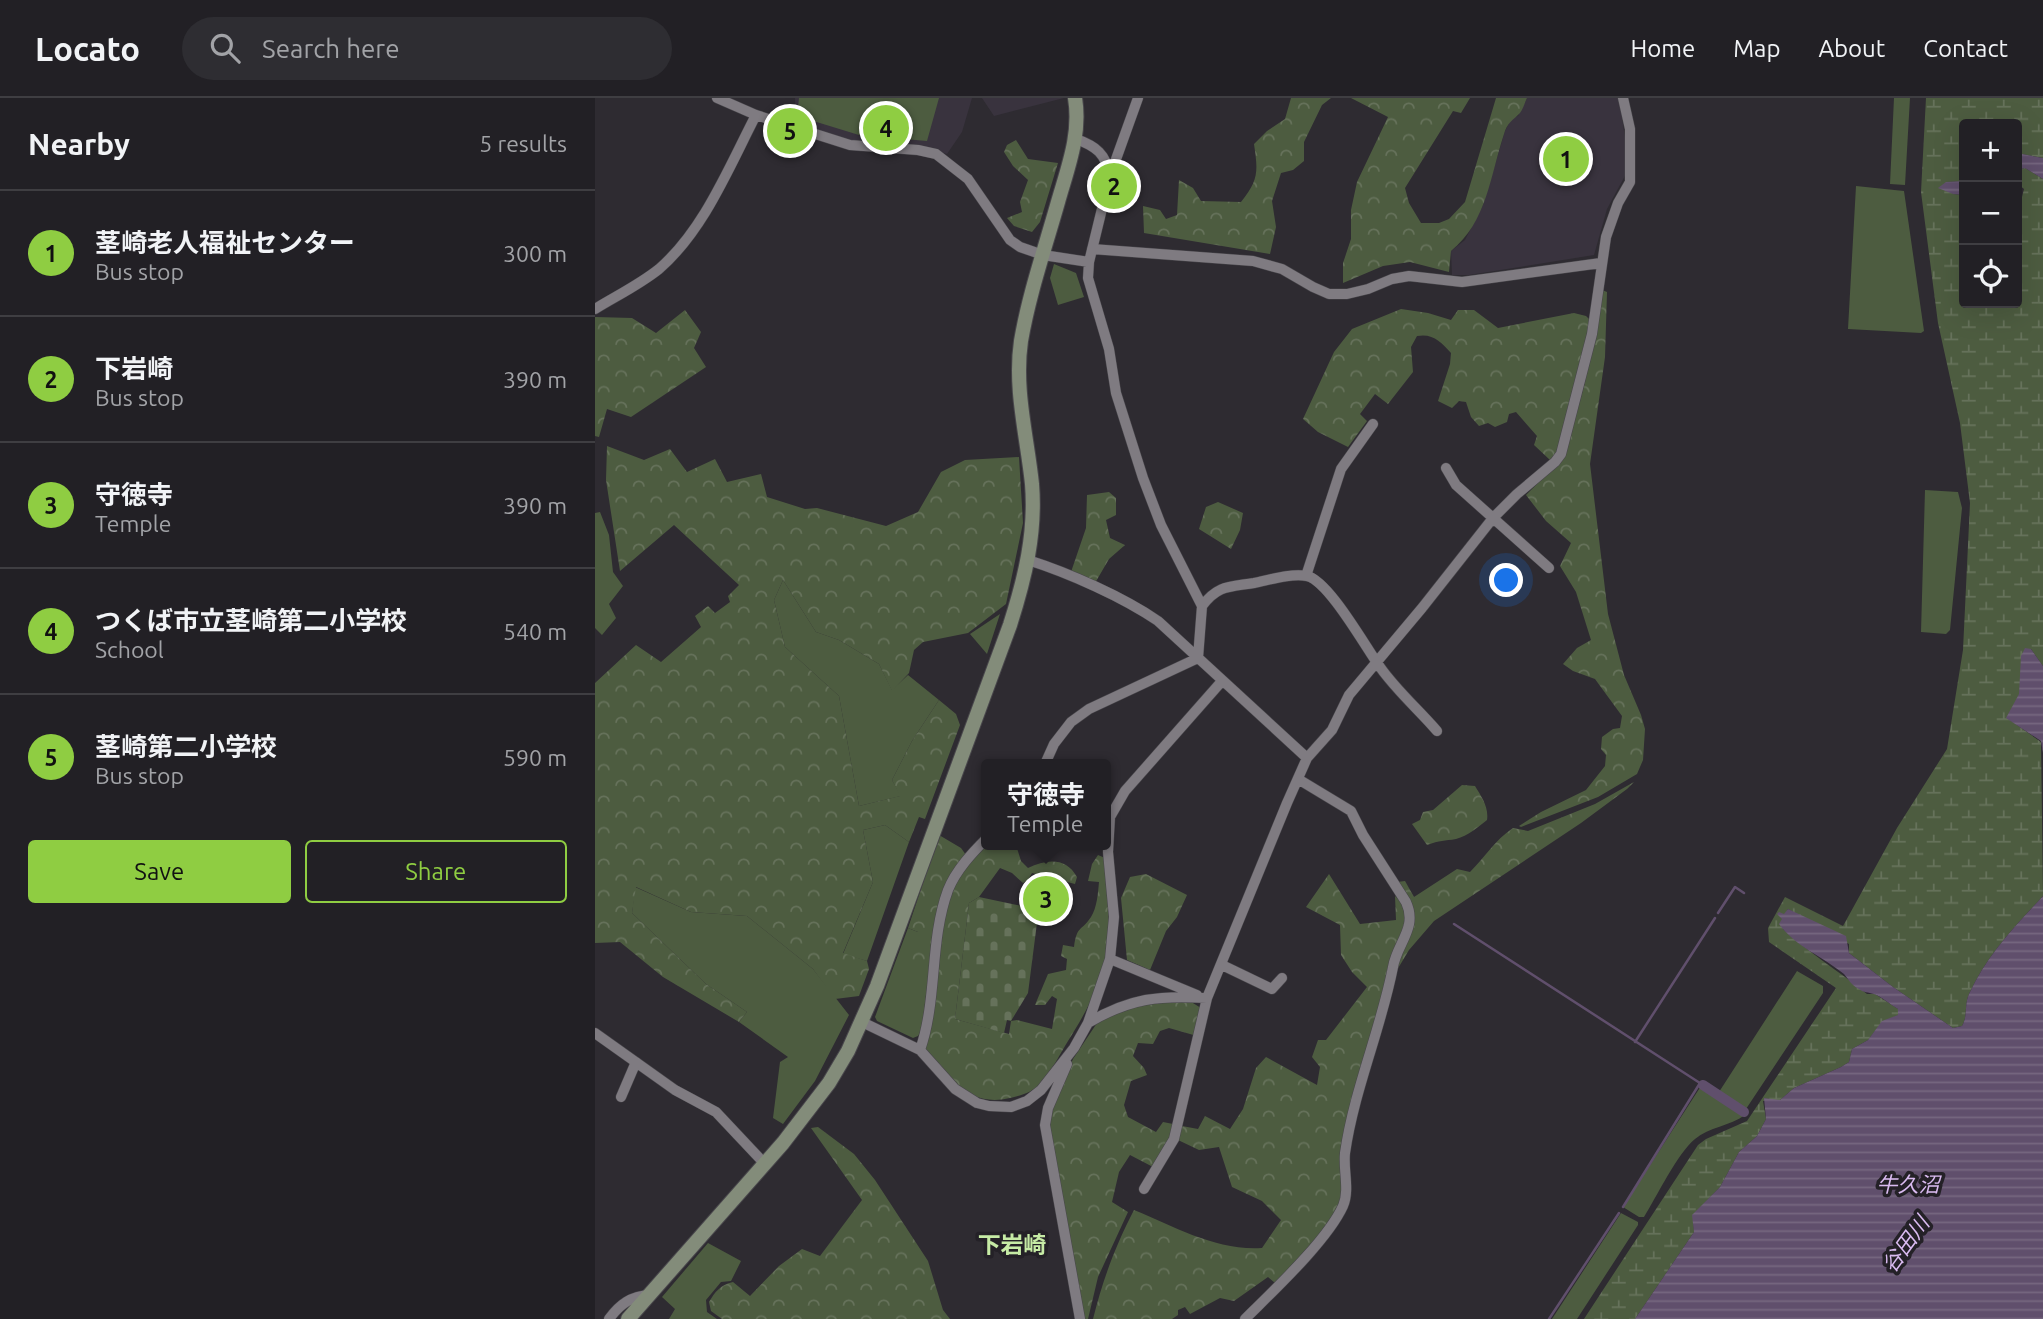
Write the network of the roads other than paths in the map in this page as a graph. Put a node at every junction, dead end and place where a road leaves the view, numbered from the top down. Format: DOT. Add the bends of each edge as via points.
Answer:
graph roads {
  1 [pos="717,98"];
  2 [pos="1075,98"];
  3 [pos="1138,98"];
  4 [pos="1623,98"];
  5 [pos="733,102"];
  6 [pos="756,115"];
  7 [pos="1076,139"];
  8 [pos="1110,176"];
  9 [pos="1092,249"];
  10 [pos="1043,255"];
  11 [pos="1089,262"];
  12 [pos="1601,263"];
  13 [pos="595,309"];
  14 [pos="1373,424"];
  15 [pos="1446,468"];
  16 [pos="1493,518"];
  17 [pos="1028,560"];
  18 [pos="1549,568"];
  19 [pos="1306,576"];
  20 [pos="1202,606"];
  21 [pos="1198,658"];
  22 [pos="1377,662"];
  23 [pos="1222,681"];
  24 [pos="1437,731"];
  25 [pos="1307,758"];
  26 [pos="1048,759"];
  27 [pos="1298,779"];
  28 [pos="1111,815"];
  29 [pos="981,844"];
  30 [pos="1108,850"];
  31 [pos="1111,959"];
  32 [pos="1222,965"];
  33 [pos="1282,978"];
  34 [pos="1207,999"];
  35 [pos="862,1022"];
  36 [pos="1089,1023"];
  37 [pos="595,1033"];
  38 [pos="1074,1048"];
  39 [pos="920,1050"];
  40 [pos="636,1062"];
  41 [pos="621,1097"];
  42 [pos="765,1164"];
  43 [pos="1144,1189"];
  44 [pos="650,1295"];
  45 [pos="609,1319"];
  46 [pos="628,1319"];
  47 [pos="1080,1319"];
  48 [pos="1245,1319"];
  1 -- 5 [label="street"];
  2 -- 7 [label="street"];
  3 -- 8 [label="street"];
  4 -- 12 [label="street" via="1630,129 1630,182 1611,220"];
  5 -- 6 [label="street"];
  6 -- 10 [label="street" via="850,145 936,154 968,179 1010,240"];
  6 -- 13 [label="street" via="682,244 648,277"];
  7 -- 8 [label="street" via="1098,150"];
  7 -- 10 [label="street"];
  8 -- 9 [label="street"];
  9 -- 11 [label="street"];
  9 -- 12 [label="street" via="1262,263 1329,294 1347,294 1409,276 1462,282"];
  10 -- 11 [label="street"];
  10 -- 17 [label="street" via="1027,310 1020,362 1033,508"];
  11 -- 20 [label="street" via="1088,278 1128,434 1161,526"];
  12 -- 16 [label="street" via="1592,334 1565,443 1555,462"];
  14 -- 19 [label="street" via="1341,469"];
  15 -- 16 [label="street" via="1456,485"];
  16 -- 18 [label="street"];
  16 -- 22 [label="street"];
  17 -- 21 [label="street" via="1144,611"];
  17 -- 35 [label="street" via="1010,625"];
  19 -- 20 [label="street" via="1231,586 1213,592"];
  19 -- 22 [label="street" via="1325,589"];
  20 -- 21 [label="street"];
  21 -- 23 [label="street"];
  21 -- 26 [label="street" via="1089,709 1063,730"];
  22 -- 24 [label="street"];
  22 -- 25 [label="street" via="1349,695 1332,730"];
  23 -- 25 [label="street"];
  23 -- 28 [label="street" via="1125,791"];
  25 -- 27 [label="street"];
  27 -- 32 [label="street"];
  27 -- 48 [label="street" via="1351,811 1406,902 1410,926 1394,957 1345,1154 1345,1202 1316,1244"];
  29 -- 39 [label="street" via="959,870 941,915 927,1031"];
  30 -- 31 [label="street" via="1114,918"];
  31 -- 34 [label="street"];
  31 -- 36 [label="street"];
  32 -- 33 [label="street" via="1272,989"];
  32 -- 34 [label="street"];
  34 -- 36 [label="street" via="1140,1000"];
  34 -- 43 [label="street" via="1174,1139"];
  35 -- 39 [label="street"];
  35 -- 42 [label="street" via="828,1083"];
  36 -- 38 [label="street"];
  37 -- 40 [label="street"];
  38 -- 39 [label="street" via="1041,1090 1019,1105 1000,1107 977,1103 955,1089"];
  38 -- 47 [label="street" via="1045,1125"];
  40 -- 41 [label="street"];
  40 -- 42 [label="street" via="716,1112"];
  42 -- 44 [label="street"];
  44 -- 45 [label="street" via="636,1296"];
  44 -- 46 [label="street"];
}
